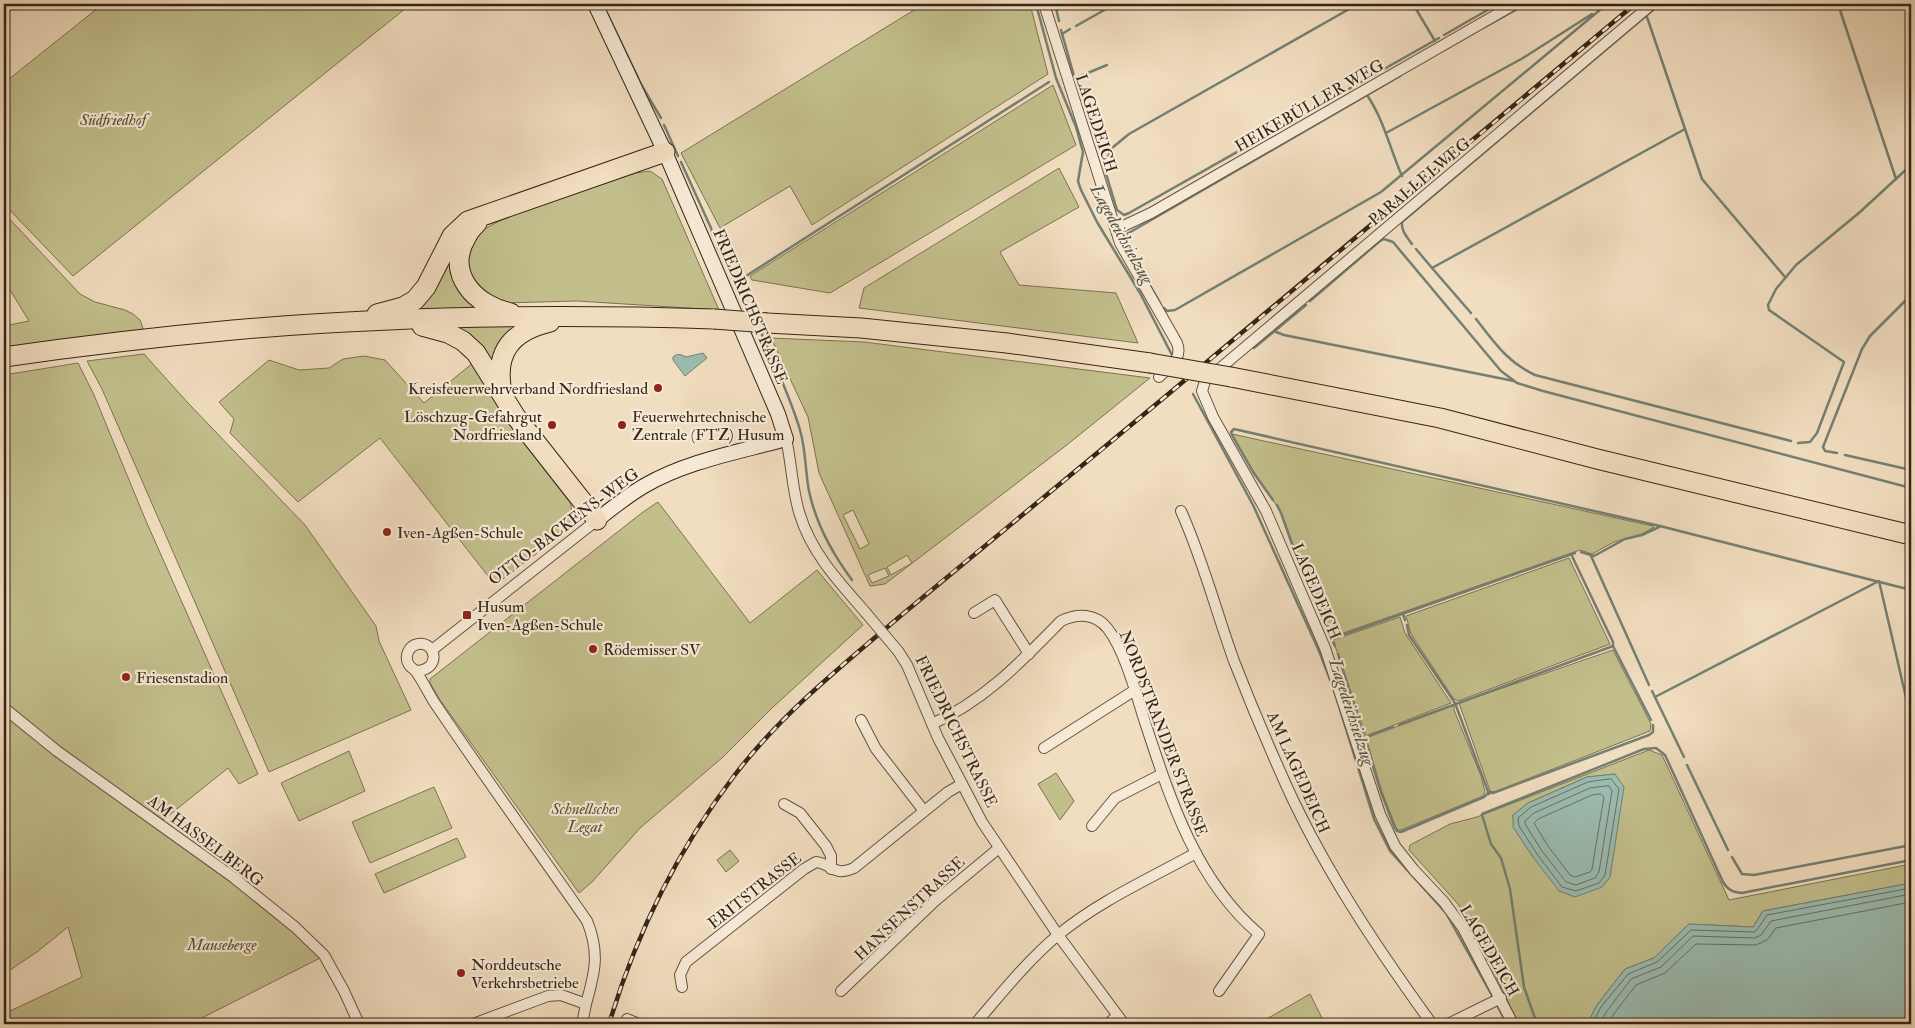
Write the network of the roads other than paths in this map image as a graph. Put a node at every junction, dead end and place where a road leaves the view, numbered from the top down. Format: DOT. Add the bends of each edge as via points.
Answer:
graph roads {
  1 [pos="595,4"];
  2 [pos="1044,4"];
  3 [pos="1514,4"];
  4 [pos="1652,4"];
  5 [pos="665,152"];
  6 [pos="483,215"];
  7 [pos="1117,229"];
  8 [pos="529,316"];
  9 [pos="569,316"];
  10 [pos="389,321"];
  11 [pos="321,324"];
  12 [pos="4,357"];
  13 [pos="1154,370"];
  14 [pos="1205,381"];
  15 [pos="503,398"];
  16 [pos="786,439"];
  17 [pos="1181,511"];
  18 [pos="597,520"];
  19 [pos="1911,535"];
  20 [pos="974,613"];
  21 [pos="432,650"];
  22 [pos="1028,654"];
  23 [pos="416,671"];
  24 [pos="1134,690"];
  25 [pos="4,708"];
  26 [pos="861,720"];
  27 [pos="932,724"];
  28 [pos="1044,748"];
  29 [pos="1162,774"];
  30 [pos="962,784"];
  31 [pos="784,804"];
  32 [pos="924,811"];
  33 [pos="1092,826"];
  34 [pos="999,848"];
  35 [pos="1196,854"];
  36 [pos="832,869"];
  37 [pos="1058,935"];
  38 [pos="682,987"];
  39 [pos="841,991"];
  40 [pos="1219,992"];
  41 [pos="1501,998"];
  42 [pos="586,1004"];
  43 [pos="627,1019"];
  44 [pos="1120,1020"];
  45 [pos="359,1024"];
  46 [pos="473,1024"];
  47 [pos="582,1024"];
  48 [pos="639,1024"];
  49 [pos="975,1024"];
  50 [pos="1108,1024"];
  51 [pos="1432,1024"];
  52 [pos="1448,1024"];
  53 [pos="1513,1024"];
  1 -- 5 [label="street, FRIEDRICHSTRASSE"];
  2 -- 7 [label="street, LAGEDEICH"];
  3 -- 7 [label="street, HEIKEBÜLLER WEG"];
  4 -- 14 [label="street, PARALLELWEG"];
  5 -- 6 [label="highway"];
  5 -- 16 [label="street, FRIEDRICHSTRASSE"];
  6 -- 8 [label="highway" via="466,236 461,249 462,278 470,292 483,303 499,311"];
  6 -- 11 [label="highway" via="468,221 452,236 426,287 415,300 387,312"];
  7 -- 13 [label="street, LAGEDEICH" via="1126,253 1178,343 1179,356 1172,365"];
  8 -- 9 [label="highway"];
  8 -- 10 [label="highway"];
  9 -- 13 [label="highway, bridge" via="714,319 861,328 1007,343"];
  9 -- 15 [label="highway" via="536,325 508,346 501,360"];
  10 -- 11 [label="highway"];
  10 -- 15 [label="highway" via="430,327 463,341 476,353"];
  11 -- 12 [label="highway" via="97,344"];
  13 -- 19 [label="highway, bridge" via="1231,377 1440,418 1626,467"];
  14 -- 41 [label="street, LAGEDEICH" via="1202,391 1205,399 1266,511 1325,648 1380,814 1395,846 1463,928"];
  15 -- 18 [label="highway"];
  16 -- 18 [label="street, OTTO-BACKENS-WEG" via="666,475 629,496"];
  16 -- 27 [label="street, FRIEDRICHSTRASSE, bridge" via="799,513 806,532 826,566 898,651 917,685"];
  17 -- 51 [label="street, AM LAGEDEICH" via="1200,556 1234,661 1304,824 1378,948"];
  18 -- 21 [label="street, OTTO-BACKENS-WEG"];
  20 -- 22 [label="street" via="995,600"];
  21 -- 23 [label="street" via="431,666"];
  21 -- 23 [label="street" via="424,644 416,644 408,650 406,659"];
  22 -- 24 [label="street, NORDSTRANDER STRASSE" via="1061,621 1071,616 1096,618 1116,642"];
  22 -- 27 [label="street" via="983,695"];
  23 -- 42 [label="street" via="443,715 587,921 596,953 595,974"];
  24 -- 28 [label="street"];
  24 -- 29 [label="street, NORDSTRANDER STRASSE"];
  25 -- 45 [label="street, AM HASSELBERG" via="58,751 233,877 295,927 324,955"];
  26 -- 32 [label="street" via="876,749"];
  27 -- 30 [label="street, FRIEDRICHSTRASSE"];
  29 -- 33 [label="street" via="1115,798"];
  29 -- 35 [label="street, NORDSTRANDER STRASSE"];
  30 -- 32 [label="street, ERITSTRASSE"];
  30 -- 34 [label="street, FRIEDRICHSTRASSE"];
  31 -- 36 [label="street" via="800,813 826,846"];
  32 -- 36 [label="street, ERITSTRASSE" via="854,868 841,872"];
  34 -- 37 [label="street, FRIEDRICHSTRASSE"];
  34 -- 39 [label="street, HANSENSTRASSE" via="935,901"];
  35 -- 37 [label="street" via="1093,910"];
  35 -- 40 [label="street, NORDSTRANDER STRASSE" via="1230,906 1259,934"];
  36 -- 38 [label="street, ERITSTRASSE" via="816,862 804,869 686,962 680,975"];
  37 -- 44 [label="street, FRIEDRICHSTRASSE"];
  37 -- 49 [label="street"];
  41 -- 52 [label="street"];
  41 -- 53 [label="street, LAGEDEICH"];
  42 -- 46 [label="street" via="561,996 548,996"];
  42 -- 47 [label="street"];
  43 -- 48 [label="street"];
  44 -- 50 [label="street"];
}
